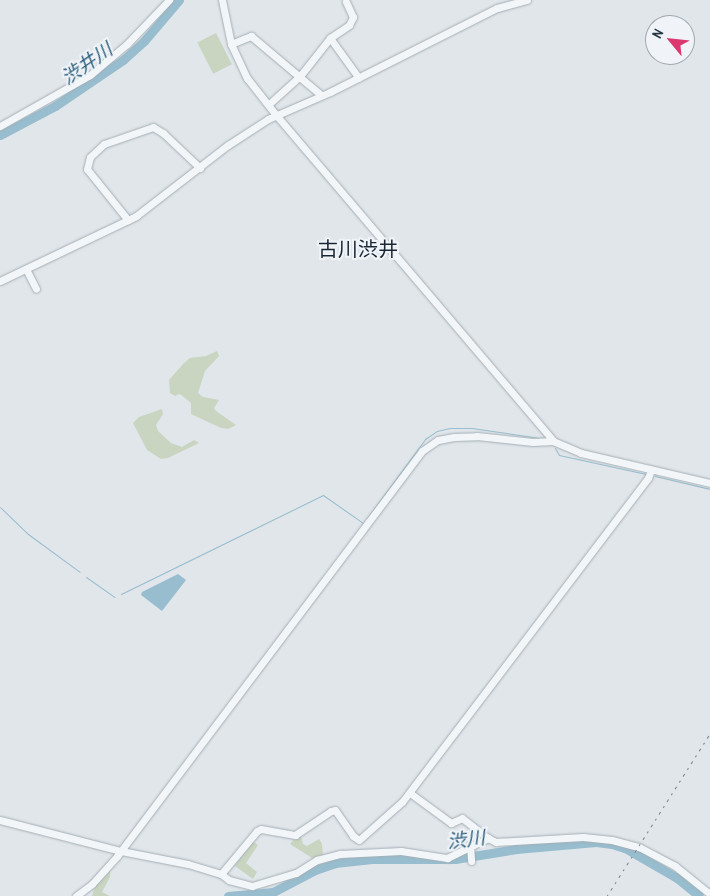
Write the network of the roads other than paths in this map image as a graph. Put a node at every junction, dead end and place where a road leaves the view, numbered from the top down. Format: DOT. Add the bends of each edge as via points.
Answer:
graph roads {
  1 [pos="169,0"];
  2 [pos="222,0"];
  3 [pos="528,0"];
  4 [pos="346,2"];
  5 [pos="330,38"];
  6 [pos="231,44"];
  7 [pos="299,77"];
  8 [pos="359,78"];
  9 [pos="321,95"];
  10 [pos="268,104"];
  11 [pos="276,115"];
  12 [pos="0,126"];
  13 [pos="200,168"];
  14 [pos="128,220"];
  15 [pos="26,269"];
  16 [pos="0,282"];
  17 [pos="36,289"];
  18 [pos="553,441"];
  19 [pos="651,470"];
  20 [pos="710,483"];
  21 [pos="410,793"];
  22 [pos="0,820"];
  23 [pos="488,838"];
  24 [pos="470,845"];
  25 [pos="121,851"];
  26 [pos="471,861"];
  27 [pos="220,874"];
  28 [pos="708,890"];
  29 [pos="76,896"];
  1 -- 12 [label="street" via="127,44 90,75"];
  2 -- 6 [label="street"];
  3 -- 8 [label="street" via="497,8"];
  4 -- 5 [label="street" via="353,17 344,29"];
  5 -- 7 [label="street"];
  5 -- 8 [label="street"];
  6 -- 7 [label="street" via="251,36"];
  6 -- 10 [label="street" via="247,78"];
  7 -- 9 [label="street"];
  7 -- 10 [label="street"];
  8 -- 9 [label="street"];
  9 -- 11 [label="street"];
  10 -- 11 [label="street"];
  11 -- 13 [label="street" via="240,136"];
  11 -- 18 [label="street"];
  13 -- 14 [label="street"];
  13 -- 14 [label="street" via="153,127 104,144 90,157 87,169"];
  14 -- 15 [label="street"];
  15 -- 16 [label="street"];
  15 -- 17 [label="street"];
  18 -- 19 [label="street" via="571,450"];
  18 -- 25 [label="street" via="454,437 438,440 422,451"];
  19 -- 20 [label="street"];
  19 -- 21 [label="street"];
  21 -- 23 [label="street" via="451,823 462,818"];
  21 -- 27 [label="street" via="359,840 335,810 330,810 295,835 261,829"];
  22 -- 25 [label="street"];
  23 -- 24 [label="street"];
  23 -- 28 [label="street" via="496,842 583,837 612,840 639,847 675,866"];
  24 -- 26 [label="street"];
  24 -- 27 [label="street" via="447,858 392,851 340,854 317,860 296,873 252,886 228,880"];
  25 -- 27 [label="street"];
  25 -- 29 [label="street"];
}
